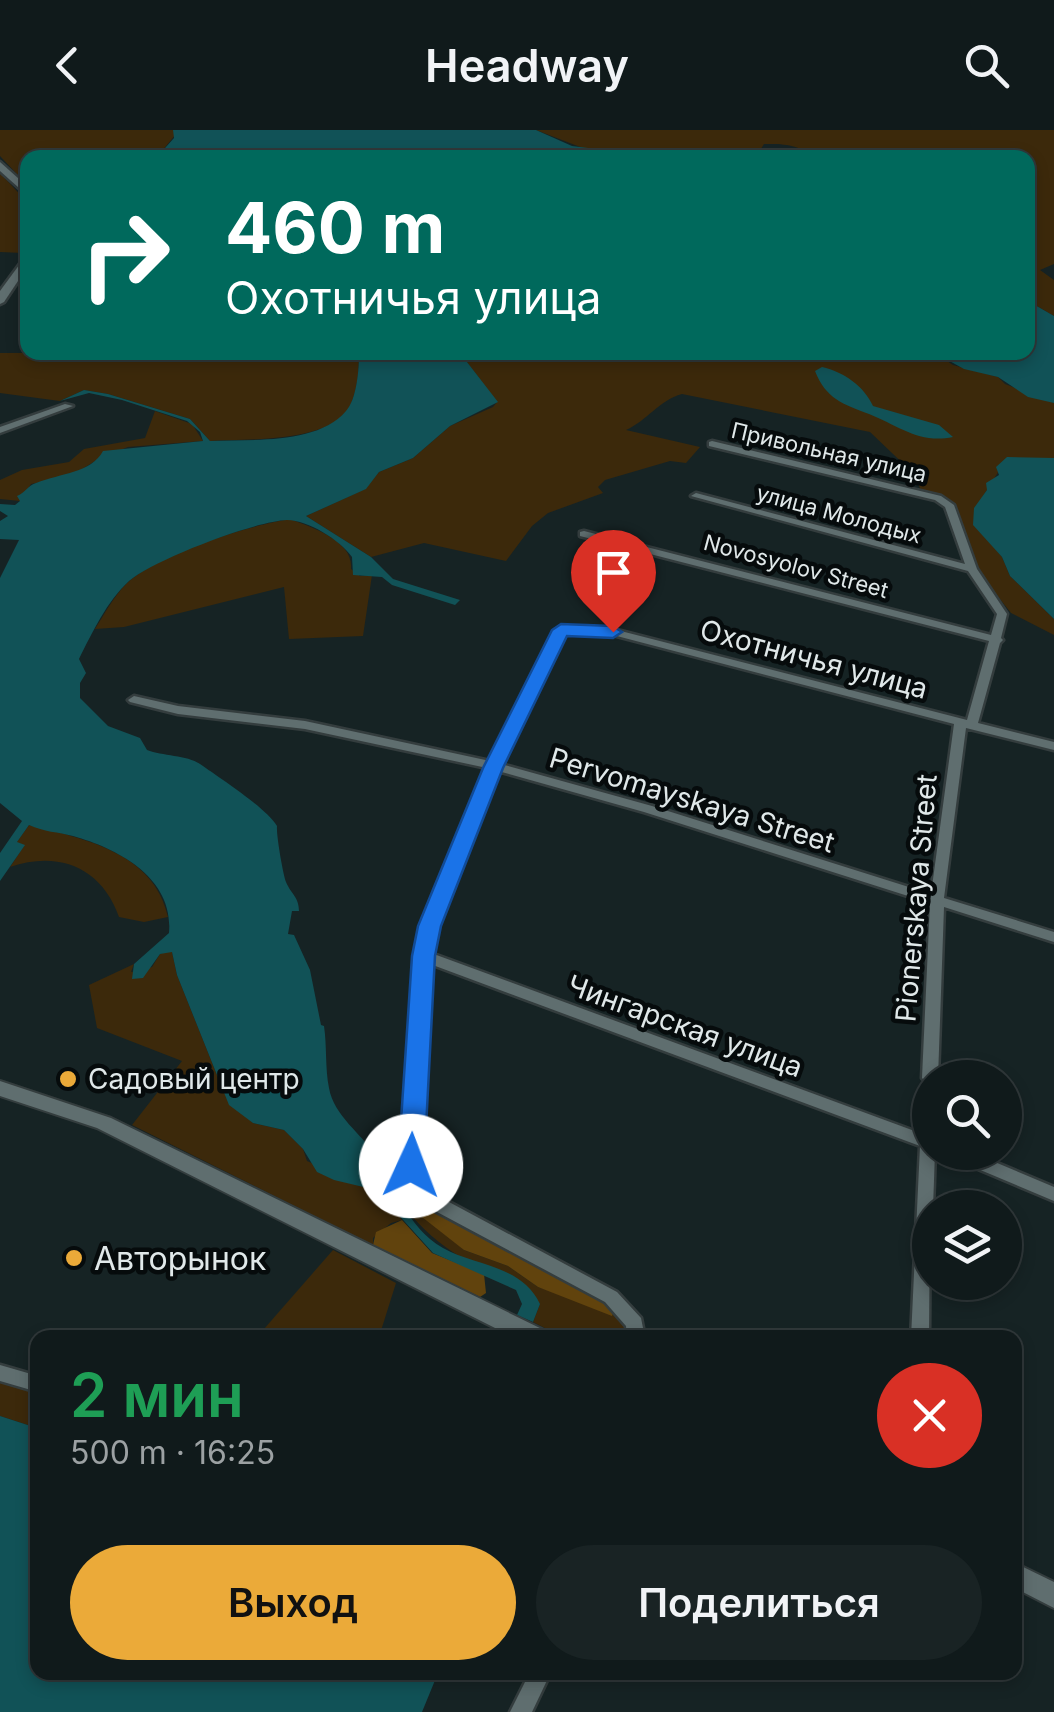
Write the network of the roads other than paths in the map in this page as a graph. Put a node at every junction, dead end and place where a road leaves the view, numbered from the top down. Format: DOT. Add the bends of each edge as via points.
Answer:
graph roads {
  1 [pos="0,165"];
  2 [pos="20,185"];
  3 [pos="20,269"];
  4 [pos="0,298"];
  5 [pos="68,406"];
  6 [pos="0,430"];
  7 [pos="712,444"];
  8 [pos="696,496"];
  9 [pos="938,498"];
  10 [pos="584,534"];
  11 [pos="972,570"];
  12 [pos="997,640"];
  13 [pos="134,700"];
  14 [pos="965,726"];
  15 [pos="1054,746"];
  16 [pos="493,768"];
  17 [pos="937,901"];
  18 [pos="1054,937"];
  19 [pos="423,956"];
  20 [pos="931,1060"];
  21 [pos="0,1088"];
  22 [pos="912,1137"];
  23 [pos="928,1170"];
  24 [pos="996,1170"];
  25 [pos="1054,1194"];
  26 [pos="522,1330"];
  27 [pos="636,1330"];
  28 [pos="920,1330"];
  29 [pos="0,1372"];
  30 [pos="30,1381"];
  31 [pos="1022,1579"];
  32 [pos="1054,1595"];
  33 [pos="537,1680"];
  34 [pos="521,1712"];
  1 -- 2 [label="main road"];
  3 -- 4 [label="main road"];
  5 -- 6 [label="street"];
  7 -- 9 [label="street, Привольная улица"];
  8 -- 11 [label="street, улица Молодых"];
  9 -- 11 [label="street, Pionerskaya Street" via="950,506"];
  10 -- 12 [label="street, Novosyolov Street"];
  11 -- 12 [label="street, Pionerskaya Street" via="1002,614"];
  12 -- 14 [label="street, Pionerskaya Street"];
  13 -- 16 [label="street, Pervomayskaya Street" via="393,741"];
  14 -- 15 [label="street, Охотничья улица"];
  14 -- 16 [label="street, Охотничья улица" via="613,632 561,630"];
  14 -- 17 [label="street, Pionerskaya Street"];
  16 -- 17 [label="street, Pervomayskaya Street" via="648,809"];
  16 -- 19 [label="street"];
  17 -- 18 [label="street, Pervomayskaya Street"];
  17 -- 20 [label="street, Pionerskaya Street"];
  19 -- 22 [label="street, Чингарская улица"];
  19 -- 27 [label="street" via="411,1146 417,1184 430,1200 610,1297"];
  21 -- 26 [label="street" via="104,1124"];
  23 -- 28 [label="street"];
  24 -- 25 [label="street"];
  29 -- 30 [label="street"];
  31 -- 32 [label="street"];
  33 -- 34 [label="street"];
}
